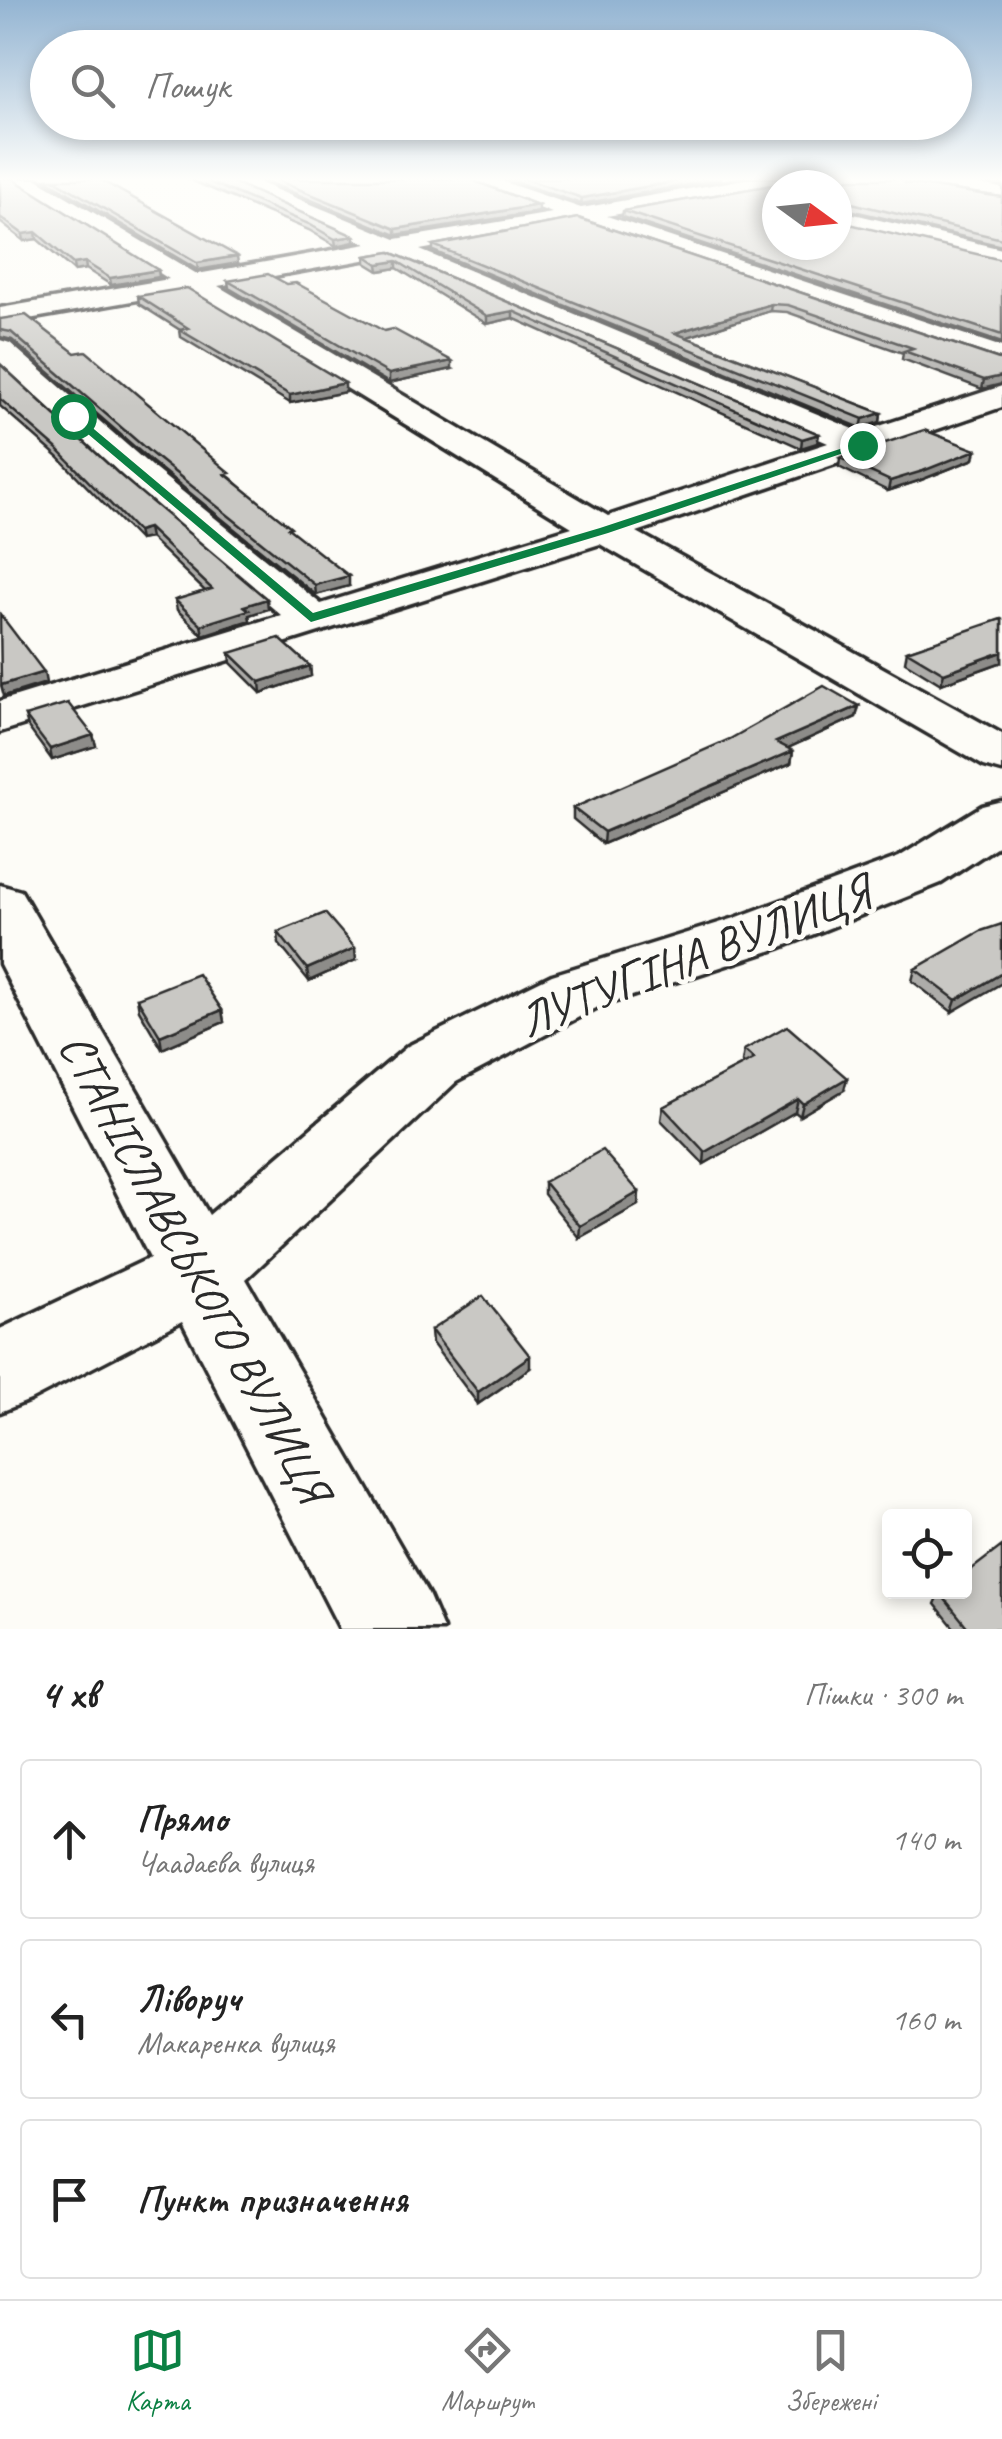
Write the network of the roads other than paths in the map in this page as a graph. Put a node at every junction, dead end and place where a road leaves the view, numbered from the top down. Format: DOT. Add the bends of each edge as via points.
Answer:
graph roads {
  1 [pos="149,255"];
  2 [pos="343,255"];
  3 [pos="419,255"];
  4 [pos="703,255"];
  5 [pos="191,280"];
  6 [pos="0,316"];
  7 [pos="0,348"];
  8 [pos="1002,357"];
  9 [pos="1002,396"];
  10 [pos="862,445"];
  11 [pos="604,530"];
  12 [pos="311,618"];
  13 [pos="0,717"];
  14 [pos="1002,754"];
  15 [pos="1002,818"];
  16 [pos="0,905"];
  17 [pos="198,1273"];
  18 [pos="0,1372"];
  19 [pos="393,1629"];
  1 -- 5 [label="street"];
  2 -- 5 [label="street"];
  3 -- 10 [label="street"];
  4 -- 8 [label="street"];
  5 -- 6 [label="street"];
  5 -- 11 [label="street"];
  7 -- 12 [label="street"];
  9 -- 10 [label="street"];
  10 -- 11 [label="street"];
  11 -- 12 [label="street"];
  11 -- 14 [label="street"];
  12 -- 13 [label="street"];
  15 -- 17 [label="street, ЛУТУГІНА ВУЛИЦЯ" via="920,870 757,934 574,990 432,1064"];
  16 -- 17 [label="street, СТАНІСЛАВСЬКОГО ВУЛИЦЯ"];
  17 -- 18 [label="street, ЛУТУГІНА ВУЛИЦЯ"];
  17 -- 19 [label="street, СТАНІСЛАВСЬКОГО ВУЛИЦЯ"];
}
